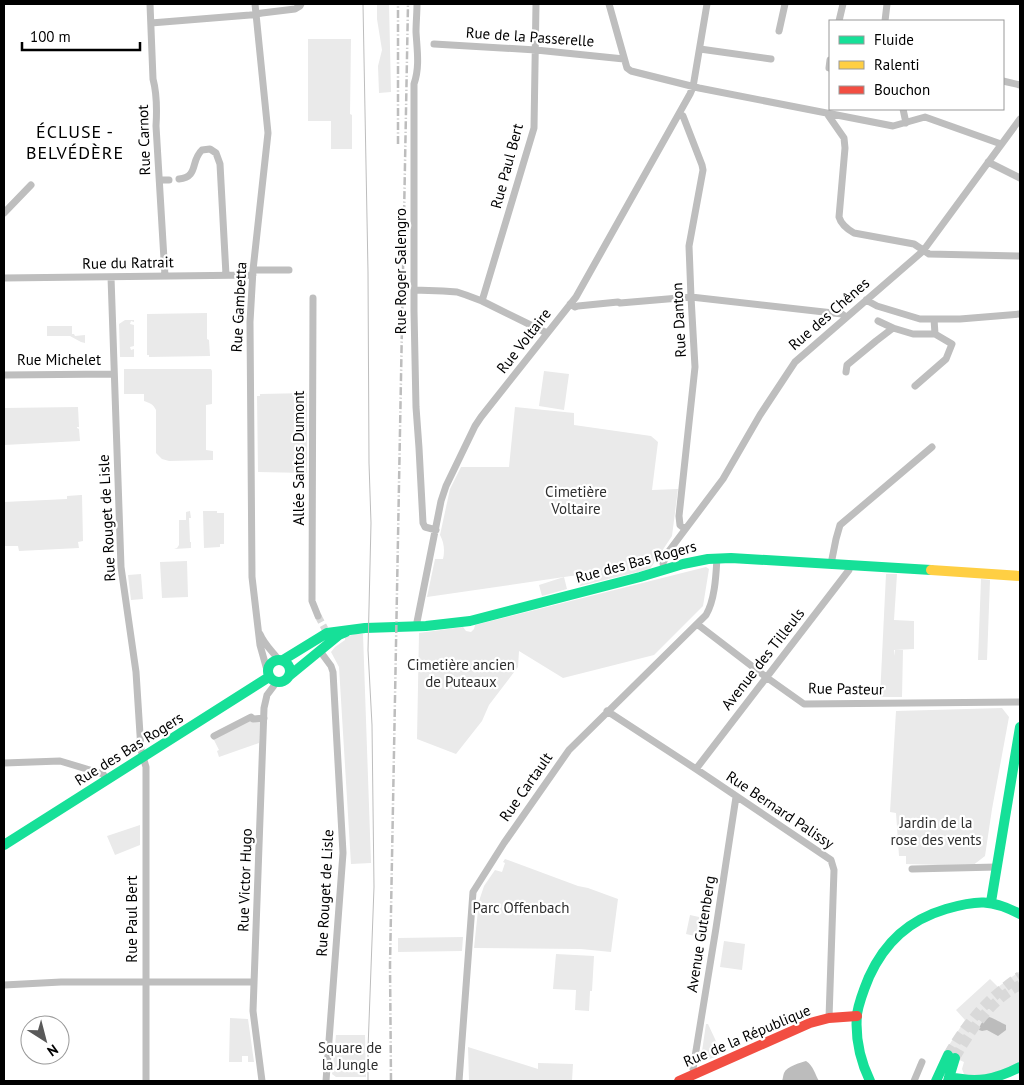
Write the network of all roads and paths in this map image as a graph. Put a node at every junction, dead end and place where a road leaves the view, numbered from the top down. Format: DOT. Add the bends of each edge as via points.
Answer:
graph roads {
  1 [pos="150,4"];
  2 [pos="255,4"];
  3 [pos="417,4"];
  4 [pos="536,4"];
  5 [pos="608,4"];
  6 [pos="707,4"];
  7 [pos="785,4"];
  8 [pos="843,4"];
  9 [pos="887,4"];
  10 [pos="301,5"];
  11 [pos="256,14"];
  12 [pos="839,20"];
  13 [pos="885,20"];
  14 [pos="151,23"];
  15 [pos="779,31"];
  16 [pos="434,44"];
  17 [pos="700,49"];
  18 [pos="536,50"];
  19 [pos="624,59"];
  20 [pos="771,59"];
  21 [pos="1004,81"];
  22 [pos="1020,85"];
  23 [pos="693,86"];
  24 [pos="903,110"];
  25 [pos="832,113"];
  26 [pos="679,114"];
  27 [pos="1020,120"];
  28 [pos="906,123"];
  29 [pos="1001,144"];
  30 [pos="988,162"];
  31 [pos="1020,178"];
  32 [pos="179,179"];
  33 [pos="160,180"];
  34 [pos="169,180"];
  35 [pos="31,185"];
  36 [pos="4,213"];
  37 [pos="923,251"];
  38 [pos="1020,256"];
  39 [pos="289,270"];
  40 [pos="253,273"];
  41 [pos="165,276"];
  42 [pos="226,276"];
  43 [pos="112,277"];
  44 [pos="4,278"];
  45 [pos="414,290"];
  46 [pos="691,297"];
  47 [pos="313,298"];
  48 [pos="866,300"];
  49 [pos="482,301"];
  50 [pos="570,304"];
  51 [pos="1020,314"];
  52 [pos="846,317"];
  53 [pos="934,319"];
  54 [pos="878,321"];
  55 [pos="893,328"];
  56 [pos="547,333"];
  57 [pos="935,334"];
  58 [pos="846,372"];
  59 [pos="114,374"];
  60 [pos="4,375"];
  61 [pos="915,386"];
  62 [pos="932,447"];
  63 [pos="685,529"];
  64 [pos="436,530"];
  65 [pos="716,558"];
  66 [pos="831,564"];
  67 [pos="850,565"];
  68 [pos="664,570"];
  69 [pos="1020,576"];
  70 [pos="255,612"];
  71 [pos="318,616"];
  72 [pos="697,624"];
  73 [pos="416,627"];
  74 [pos="354,629"];
  75 [pos="320,650"];
  76 [pos="281,660"];
  77 [pos="290,676"];
  78 [pos="271,677"];
  79 [pos="766,678"];
  80 [pos="1020,702"];
  81 [pos="606,712"];
  82 [pos="264,718"];
  83 [pos="1020,728"];
  84 [pos="214,736"];
  85 [pos="143,758"];
  86 [pos="4,763"];
  87 [pos="696,769"];
  88 [pos="107,780"];
  89 [pos="736,797"];
  90 [pos="4,845"];
  91 [pos="997,868"];
  92 [pos="912,869"];
  93 [pos="992,902"];
  94 [pos="1020,914"];
  95 [pos="146,982"];
  96 [pos="254,982"];
  97 [pos="4,985"];
  98 [pos="857,1016"];
  99 [pos="828,1018"];
  100 [pos="922,1062"];
  101 [pos="1020,1067"];
  102 [pos="695,1074"];
  103 [pos="948,1079"];
  104 [pos="146,1081"];
  105 [pos="262,1081"];
  106 [pos="326,1081"];
  107 [pos="459,1081"];
  108 [pos="679,1081"];
  109 [pos="870,1081"];
  110 [pos="914,1081"];
  111 [pos="936,1081"];
  1 -- 14 [label="street, Rue Carnot"];
  2 -- 11 [label="street, Rue Gambetta"];
  3 -- 45 [label="street, Rue Roger Salengro"];
  4 -- 18 [label="street, Rue Paul Bert"];
  5 -- 19 [label="street"];
  6 -- 17 [label="street, Rue Voltaire"];
  7 -- 15 [label="street"];
  8 -- 12 [label="street"];
  9 -- 13 [label="street"];
  10 -- 11 [label="street" via="296,10"];
  11 -- 14 [label="street"];
  11 -- 40 [label="street, Rue Gambetta" via="268,133"];
  14 -- 33 [label="street, Rue Carnot"];
  16 -- 18 [label="street, Rue de la Passerelle"];
  17 -- 20 [label="street"];
  17 -- 23 [label="street, Rue Voltaire"];
  18 -- 19 [label="street, Rue de la Passerelle"];
  18 -- 49 [label="street, Rue Paul Bert" via="534,128"];
  19 -- 23 [label="street" via="631,71"];
  21 -- 22 [label="street"];
  23 -- 25 [label="street"];
  23 -- 26 [label="street, Rue Voltaire"];
  24 -- 28 [label="street"];
  25 -- 28 [label="street" via="893,126"];
  25 -- 37 [label="street" via="844,138 839,217 844,226 854,233 914,244"];
  26 -- 46 [label="street, Rue Danton" via="683,116 703,170 689,246"];
  26 -- 50 [label="street, Rue Voltaire"];
  27 -- 29 [label="street, Rue des Chênes"];
  28 -- 29 [label="street" via="925,117"];
  29 -- 30 [label="street, Rue des Chênes"];
  30 -- 31 [label="street"];
  30 -- 37 [label="street, Rue des Chênes"];
  32 -- 42 [label="street" via="191,174 202,150 210,149 216,153 220,164"];
  33 -- 34 [label="street"];
  33 -- 41 [label="street, Rue Carnot"];
  35 -- 36 [label="street"];
  37 -- 38 [label="street" via="929,254"];
  37 -- 48 [label="street, Rue des Chênes"];
  39 -- 40 [label="street, Rue du Ratrait"];
  40 -- 42 [label="street, Rue du Ratrait"];
  40 -- 70 [label="street, Rue Gambetta" via="249,384"];
  41 -- 42 [label="street, Rue du Ratrait"];
  41 -- 43 [label="street, Rue du Ratrait"];
  43 -- 44 [label="street, Rue du Ratrait"];
  43 -- 59 [label="street, Rue Rouget de Lisle"];
  45 -- 49 [label="street" via="457,292"];
  45 -- 64 [label="street, Rue Roger Salengro" via="423,524"];
  46 -- 50 [label="street" via="575,307"];
  46 -- 52 [label="street"];
  46 -- 63 [label="street, Rue Danton" via="695,368 680,516 680,525"];
  47 -- 71 [label="street, Allée Santos Dumont" via="312,601"];
  48 -- 52 [label="street, Rue des Chênes"];
  48 -- 53 [label="street" via="920,319"];
  49 -- 56 [label="street"];
  50 -- 56 [label="street, Rue Voltaire"];
  51 -- 53 [label="street"];
  52 -- 63 [label="street, Rue des Chênes" via="795,362 723,479"];
  53 -- 57 [label="street"];
  54 -- 55 [label="street"];
  55 -- 57 [label="street" via="914,334"];
  55 -- 58 [label="street" via="847,365"];
  56 -- 64 [label="street, Rue Voltaire" via="475,426 446,486"];
  57 -- 61 [label="street" via="952,344 946,359"];
  59 -- 60 [label="street, Rue Michelet"];
  59 -- 85 [label="street, Rue Rouget de Lisle" via="121,567 136,672"];
  62 -- 66 [label="street" via="840,525"];
  63 -- 68 [label="street, Rue des Chênes" via="664,559"];
  64 -- 73 [label="street, Rue Voltaire"];
  65 -- 66 [label="street, Rue des Bas Rogers"];
  65 -- 68 [label="street, Rue des Bas Rogers"];
  65 -- 72 [label="street, Rue Cartault" via="712,602"];
  66 -- 67 [label="street, Rue des Bas Rogers"];
  67 -- 69 [label="street, Rue des Bas Rogers"];
  67 -- 79 [label="street, Avenue des Tilleuls"];
  68 -- 73 [label="street, Rue des Bas Rogers" via="470,621"];
  70 -- 76 [label="street, Rue Gambetta" via="261,637"];
  70 -- 78 [label="street, Rue Gambetta" via="260,645"];
  72 -- 79 [label="street, Rue Pasteur"];
  72 -- 81 [label="street, Rue Cartault"];
  73 -- 74 [label="street, Rue des Bas Rogers"];
  74 -- 75 [label="street, Rue des Bas Rogers" via="339,635"];
  74 -- 76 [label="street, Rue des Bas Rogers" via="326,631"];
  75 -- 77 [label="street, Rue des Bas Rogers"];
  75 -- 106 [label="street, Rue Rouget de Lisle" via="333,672 343,853"];
  76 -- 77 [label="street" via="289,665"];
  76 -- 78 [label="street" via="270,664"];
  77 -- 78 [label="street" via="286,681"];
  78 -- 82 [label="street, Rue Victor Hugo"];
  78 -- 85 [label="street, Rue des Bas Rogers"];
  79 -- 80 [label="street, Rue Pasteur" via="804,704"];
  79 -- 87 [label="street, Avenue des Tilleuls"];
  81 -- 87 [label="street, Rue Bernard Palissy"];
  81 -- 107 [label="street, Rue Cartault" via="569,750 473,892"];
  82 -- 84 [label="street" via="251,717"];
  82 -- 96 [label="street, Rue Victor Hugo"];
  83 -- 91 [label="street"];
  85 -- 88 [label="street, Rue des Bas Rogers"];
  85 -- 95 [label="street, Rue Paul Bert" via="146,767"];
  86 -- 88 [label="street" via="60,761 103,774"];
  87 -- 89 [label="street, Rue Bernard Palissy"];
  88 -- 90 [label="street, Rue des Bas Rogers"];
  89 -- 99 [label="street, Rue Bernard Palissy" via="833,864"];
  89 -- 102 [label="street, Avenue Gutenberg" via="693,1069"];
  91 -- 92 [label="street"];
  91 -- 93 [label="street"];
  93 -- 94 [label="street"];
  93 -- 98 [label="street" via="953,906 910,925 884,950 874,967"];
  95 -- 96 [label="street"];
  95 -- 97 [label="street"];
  95 -- 104 [label="street, Rue Paul Bert"];
  96 -- 105 [label="street, Rue Victor Hugo" via="253,1011"];
  98 -- 99 [label="street, Rue de la République"];
  98 -- 109 [label="street" via="860,1056"];
  99 -- 102 [label="street, Rue de la République"];
  100 -- 110 [label="street"];
  101 -- 103 [label="street" via="986,1080"];
  102 -- 108 [label="street, Rue de la République"];
  103 -- 111 [label="street" via="952,1056"];
}
